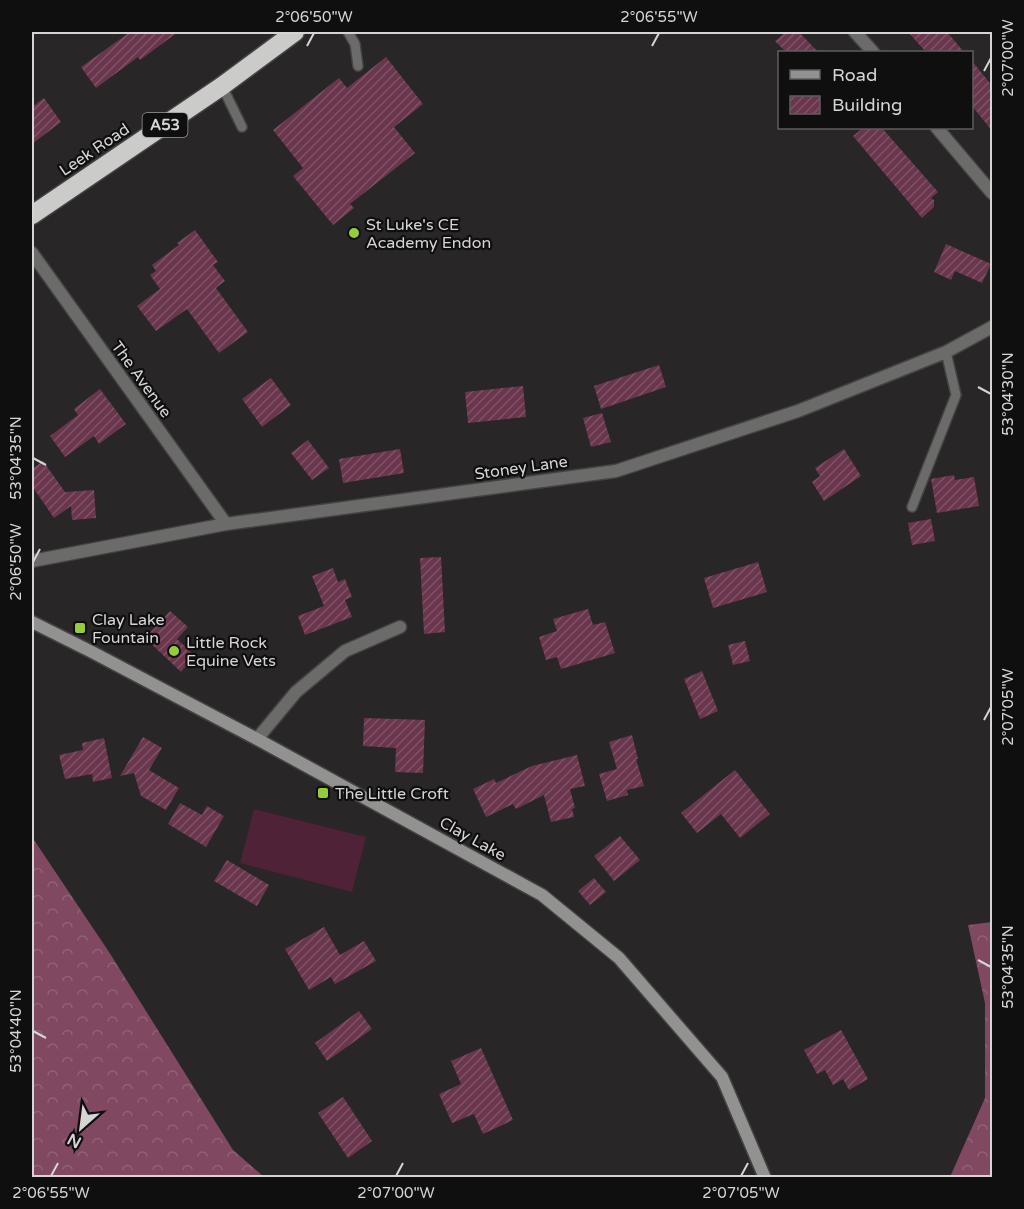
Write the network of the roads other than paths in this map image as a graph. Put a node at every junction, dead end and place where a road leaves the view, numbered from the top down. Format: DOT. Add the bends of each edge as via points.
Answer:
graph roads {
  1 [pos="295,32"];
  2 [pos="348,32"];
  3 [pos="855,32"];
  4 [pos="872,51"];
  5 [pos="358,66"];
  6 [pos="222,86"];
  7 [pos="242,127"];
  8 [pos="938,129"];
  9 [pos="993,193"];
  10 [pos="32,215"];
  11 [pos="32,253"];
  12 [pos="993,327"];
  13 [pos="946,352"];
  14 [pos="912,507"];
  15 [pos="226,524"];
  16 [pos="32,561"];
  17 [pos="32,622"];
  18 [pos="400,627"];
  19 [pos="256,739"];
  20 [pos="765,1178"];
  1 -- 6 [label="highway, Leek Road / A53"];
  2 -- 5 [label="lane" via="355,44"];
  3 -- 4 [label="street"];
  6 -- 7 [label="lane"];
  6 -- 10 [label="highway, Leek Road / A53"];
  8 -- 9 [label="street"];
  11 -- 15 [label="street, The Avenue"];
  12 -- 13 [label="street, Stoney Lane"];
  13 -- 14 [label="lane" via="956,395"];
  13 -- 15 [label="street, Stoney Lane" via="798,411 616,471"];
  15 -- 16 [label="street, Stoney Lane"];
  17 -- 19 [label="main road, Clay Lake"];
  18 -- 19 [label="street" via="345,651 296,692"];
  19 -- 20 [label="main road, Clay Lake" via="542,895 619,958 722,1077"];
}
